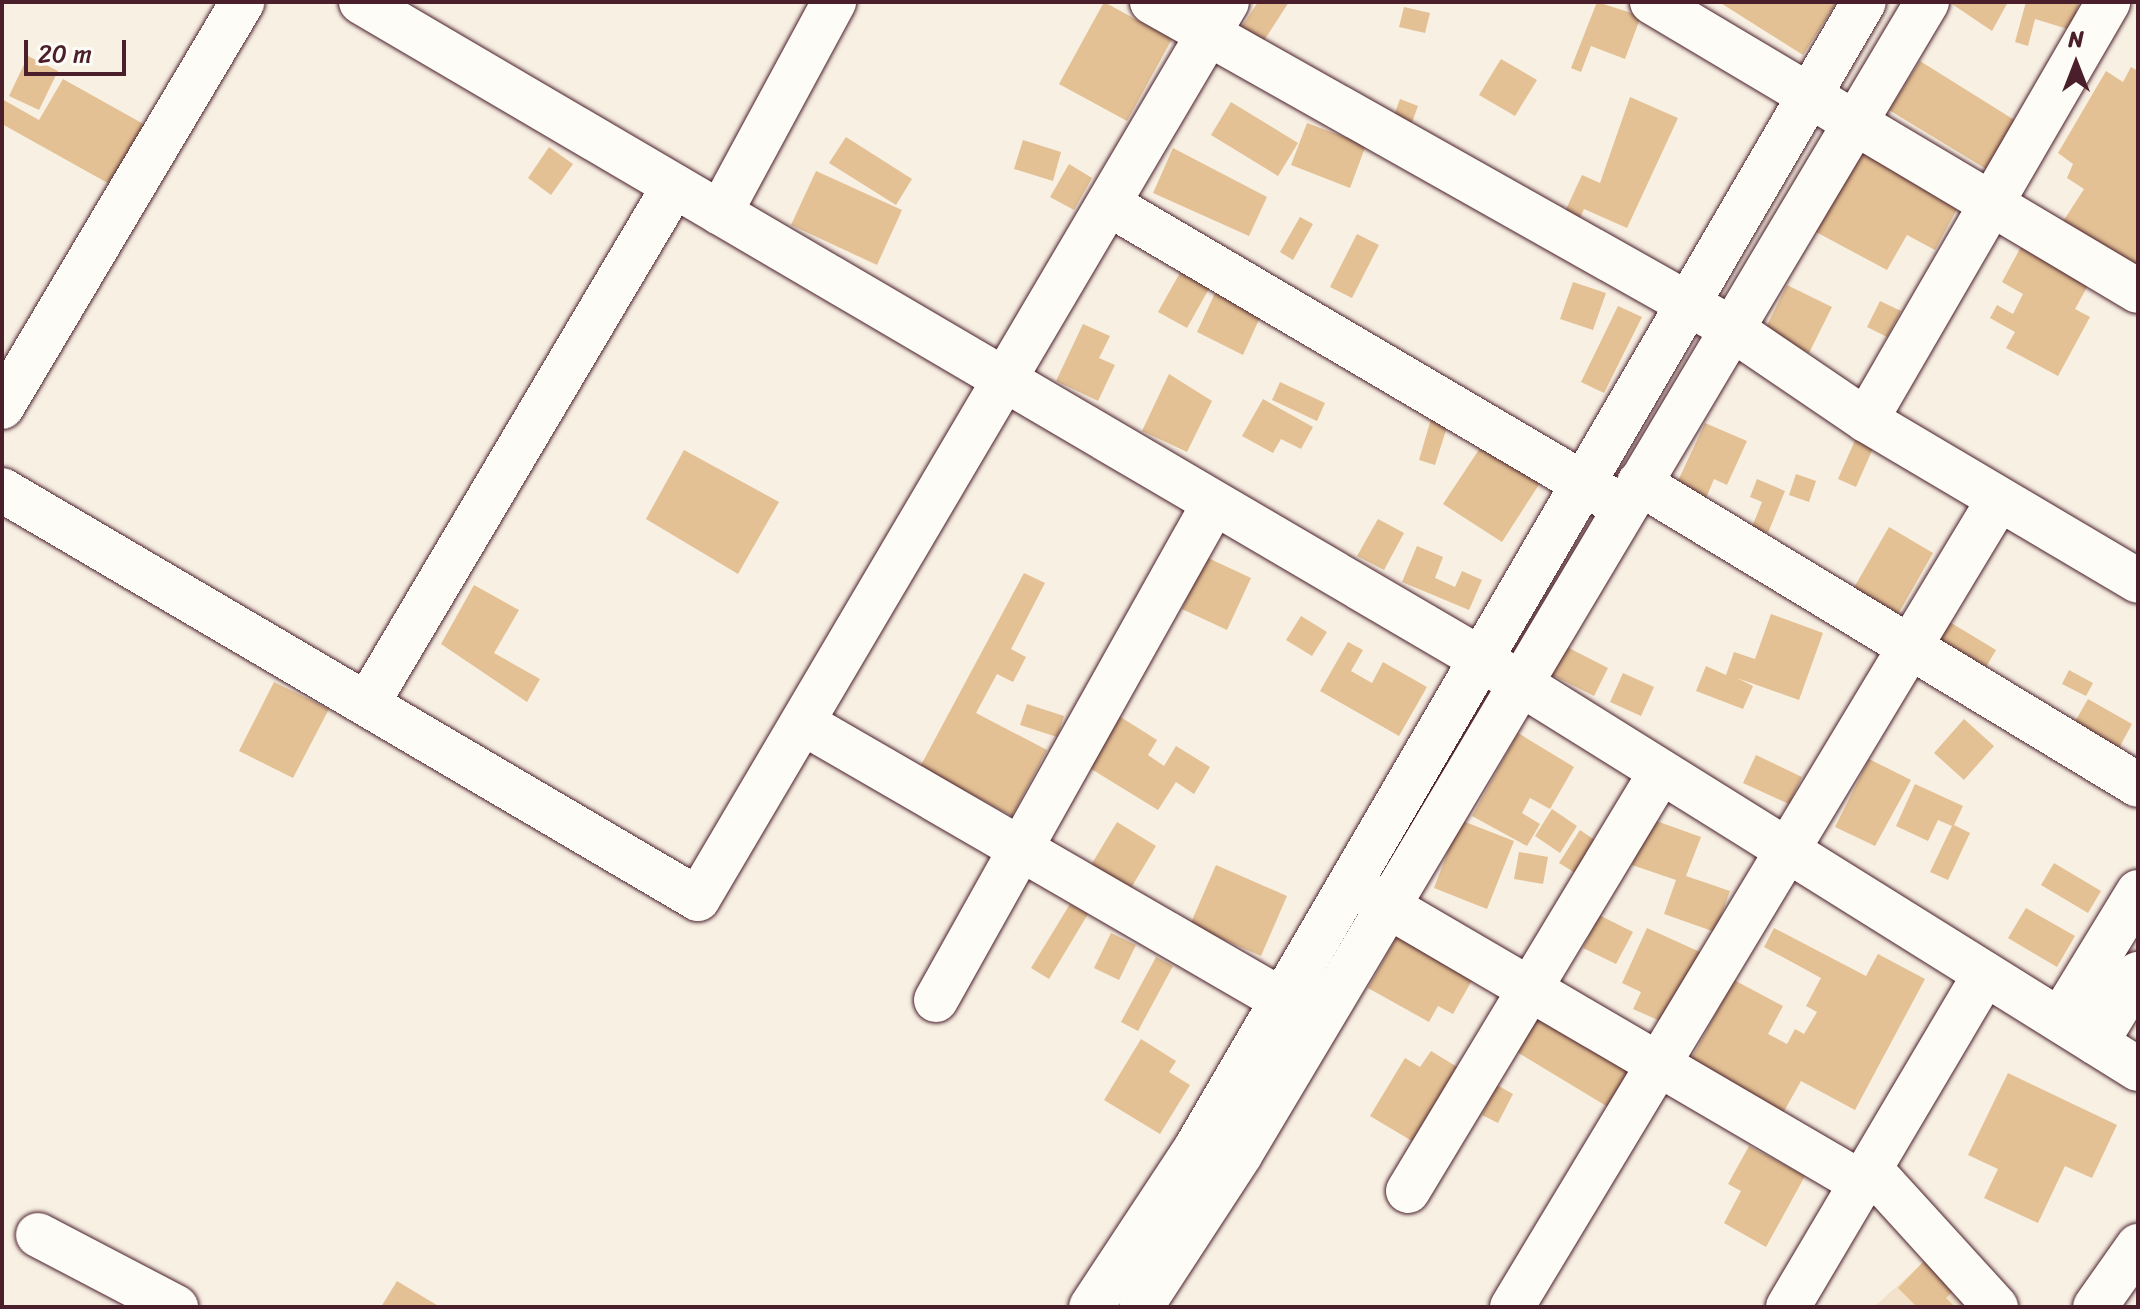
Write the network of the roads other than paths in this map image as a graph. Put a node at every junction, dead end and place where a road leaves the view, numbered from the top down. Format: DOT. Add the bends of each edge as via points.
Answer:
graph roads {
  1 [pos="242,2"];
  2 [pos="361,2"];
  3 [pos="834,2"];
  4 [pos="1152,2"];
  5 [pos="1652,2"];
  6 [pos="1864,2"];
  7 [pos="1927,2"];
  8 [pos="2108,2"];
  9 [pos="1218,17"];
  10 [pos="1812,92"];
  11 [pos="1854,127"];
  12 [pos="674,186"];
  13 [pos="1991,201"];
  14 [pos="1110,205"];
  15 [pos="720,213"];
  16 [pos="2138,291"];
  17 [pos="1686,303"];
  18 [pos="1729,327"];
  19 [pos="1006,381"];
  20 [pos="2,407"];
  21 [pos="1866,420"];
  22 [pos="1584,483"];
  23 [pos="2,490"];
  24 [pos="1632,496"];
  25 [pos="1999,499"];
  26 [pos="1214,503"];
  27 [pos="2138,581"];
  28 [pos="1910,647"];
  29 [pos="1481,659"];
  30 [pos="1521,686"];
  31 [pos="367,704"];
  32 [pos="803,723"];
  33 [pos="1660,774"];
  34 [pos="2138,785"];
  35 [pos="1021,848"];
  36 [pos="1787,850"];
  37 [pos="2138,892"];
  38 [pos="1369,895"];
  39 [pos="1985,974"];
  40 [pos="2138,974"];
  41 [pos="1529,991"];
  42 [pos="936,1000"];
  43 [pos="1300,1011"];
  44 [pos="2060,1020"];
  45 [pos="2096,1043"];
  46 [pos="1657,1066"];
  47 [pos="2138,1069"];
  48 [pos="1869,1178"];
  49 [pos="1408,1191"];
  50 [pos="38,1235"];
  51 [pos="2138,1246"];
  52 [pos="176,1307"];
  53 [pos="1091,1307"];
  54 [pos="1141,1307"];
  55 [pos="1512,1307"];
  56 [pos="1788,1307"];
  57 [pos="1996,1307"];
  58 [pos="2095,1307"];
  1 -- 20 [label="street"];
  2 -- 12 [label="street"];
  3 -- 15 [label="street"];
  4 -- 9 [label="street"];
  5 -- 10 [label="street"];
  6 -- 10 [label="street"];
  7 -- 11 [label="street"];
  8 -- 13 [label="street"];
  9 -- 14 [label="street"];
  9 -- 17 [label="street"];
  10 -- 11 [label="street"];
  10 -- 17 [label="street"];
  11 -- 13 [label="street"];
  11 -- 18 [label="street"];
  12 -- 15 [label="street"];
  12 -- 31 [label="street"];
  13 -- 16 [label="street"];
  13 -- 21 [label="street"];
  14 -- 19 [label="street"];
  14 -- 22 [label="street"];
  15 -- 19 [label="street"];
  17 -- 18 [label="street"];
  17 -- 22 [label="street"];
  18 -- 21 [label="street"];
  18 -- 24 [label="street"];
  19 -- 26 [label="street"];
  19 -- 32 [label="street"];
  21 -- 25 [label="street"];
  22 -- 24 [label="street"];
  22 -- 29 [label="street"];
  23 -- 31 [label="street"];
  24 -- 28 [label="street"];
  24 -- 30 [label="street"];
  25 -- 27 [label="street"];
  25 -- 28 [label="street"];
  26 -- 29 [label="street"];
  26 -- 35 [label="street"];
  28 -- 34 [label="street"];
  28 -- 36 [label="street"];
  29 -- 30 [label="street"];
  29 -- 38 [label="street"];
  30 -- 33 [label="street"];
  30 -- 38 [label="street"];
  31 -- 32 [label="street" via="698,899"];
  32 -- 35 [label="street"];
  33 -- 36 [label="street"];
  33 -- 41 [label="street"];
  35 -- 42 [label="street"];
  35 -- 43 [label="street"];
  36 -- 39 [label="street"];
  36 -- 46 [label="street"];
  37 -- 44 [label="street"];
  38 -- 41 [label="street"];
  38 -- 43 [label="street"];
  39 -- 44 [label="street"];
  39 -- 48 [label="street"];
  40 -- 45 [label="street"];
  41 -- 46 [label="street"];
  41 -- 49 [label="street"];
  43 -- 53 [label="street"];
  43 -- 54 [label="street"];
  44 -- 45 [label="street"];
  45 -- 47 [label="street"];
  46 -- 48 [label="street"];
  46 -- 55 [label="street"];
  48 -- 56 [label="street"];
  48 -- 57 [label="street"];
  50 -- 52 [label="street"];
  51 -- 58 [label="street"];
}
